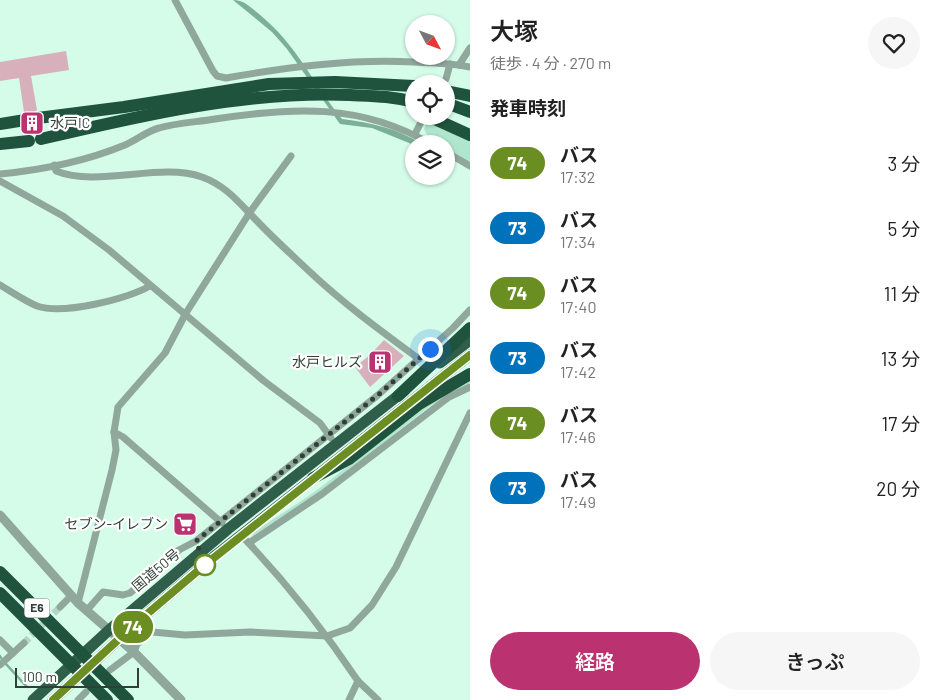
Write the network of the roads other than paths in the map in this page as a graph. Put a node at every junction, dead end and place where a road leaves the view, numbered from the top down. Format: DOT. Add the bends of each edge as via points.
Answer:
graph roads {
  1 [pos="175,0"];
  2 [pos="470,48"];
  3 [pos="405,62"];
  4 [pos="455,65"];
  5 [pos="459,65"];
  6 [pos="470,68"];
  7 [pos="368,84"];
  8 [pos="405,86"];
  9 [pos="455,89"];
  10 [pos="405,93"];
  11 [pos="352,95"];
  12 [pos="470,96"];
  13 [pos="405,100"];
  14 [pos="455,106"];
  15 [pos="405,111"];
  16 [pos="470,112"];
  17 [pos="455,114"];
  18 [pos="470,120"];
  19 [pos="0,124"];
  20 [pos="418,125"];
  21 [pos="444,125"];
  22 [pos="415,134"];
  23 [pos="470,135"];
  24 [pos="0,144"];
  25 [pos="292,156"];
  26 [pos="455,157"];
  27 [pos="54,165"];
  28 [pos="470,166"];
  29 [pos="0,174"];
  30 [pos="0,181"];
  31 [pos="250,212"];
  32 [pos="0,286"];
  33 [pos="150,286"];
  34 [pos="470,310"];
  35 [pos="186,313"];
  36 [pos="470,328"];
  37 [pos="470,340"];
  38 [pos="470,356"];
  39 [pos="419,359"];
  40 [pos="470,374"];
  41 [pos="470,387"];
  42 [pos="398,396"];
  43 [pos="470,413"];
  44 [pos="114,432"];
  45 [pos="328,434"];
  46 [pos="336,444"];
  47 [pos="313,478"];
  48 [pos="0,514"];
  49 [pos="224,525"];
  50 [pos="245,539"];
  51 [pos="0,572"];
  52 [pos="0,592"];
  53 [pos="75,599"];
  54 [pos="60,607"];
  55 [pos="87,610"];
  56 [pos="108,631"];
  57 [pos="327,636"];
  58 [pos="0,640"];
  59 [pos="118,640"];
  60 [pos="24,643"];
  61 [pos="134,652"];
  62 [pos="13,653"];
  63 [pos="0,665"];
  64 [pos="106,671"];
  65 [pos="358,682"];
  66 [pos="88,687"];
  67 [pos="33,700"];
  68 [pos="53,700"];
  69 [pos="78,700"];
  70 [pos="107,700"];
  71 [pos="128,700"];
  72 [pos="181,700"];
  73 [pos="349,700"];
  74 [pos="378,700"];
  1 -- 3 [label="street" via="217,76 226,78 373,60"];
  2 -- 5 [label="street"];
  4 -- 5 [label="street"];
  5 -- 6 [label="street"];
  7 -- 8 [label="highway"];
  7 -- 10 [label="highway"];
  7 -- 19 [label="highway" via="269,84"];
  9 -- 12 [label="highway"];
  11 -- 13 [label="highway"];
  11 -- 15 [label="highway"];
  11 -- 24 [label="highway" via="273,95"];
  14 -- 16 [label="highway"];
  17 -- 18 [label="highway"];
  20 -- 22 [label="street"];
  21 -- 23 [label="highway"];
  22 -- 27 [label="street" via="376,118 312,110 272,111 158,128 125,145"];
  25 -- 31 [label="street"];
  26 -- 28 [label="street"];
  27 -- 29 [label="street"];
  27 -- 31 [label="street" via="56,171 78,176 193,174 229,192"];
  30 -- 33 [label="street" via="63,216"];
  31 -- 35 [label="street"];
  31 -- 39 [label="street" via="344,302"];
  32 -- 33 [label="street" via="36,306 58,308 92,305"];
  33 -- 35 [label="street"];
  34 -- 39 [label="street"];
  35 -- 44 [label="street" via="165,353 118,407"];
  35 -- 45 [label="street" via="264,381 320,423"];
  36 -- 42 [label="highway"];
  37 -- 42 [label="highway, 国道50号"];
  38 -- 47 [label="highway, 国道50号"];
  39 -- 45 [label="street"];
  40 -- 47 [label="highway" via="419,404 349,459"];
  41 -- 50 [label="street" via="449,397 322,494"];
  42 -- 46 [label="highway, 国道50号"];
  43 -- 57 [label="street" via="383,590 359,621 350,628"];
  44 -- 49 [label="street"];
  44 -- 53 [label="street" via="116,450 112,470"];
  45 -- 46 [label="street"];
  45 -- 49 [label="street"];
  46 -- 49 [label="highway, 国道50号"];
  47 -- 50 [label="highway, 国道50号"];
  48 -- 53 [label="street"];
  49 -- 55 [label="street" via="180,550 138,588 123,595 103,592"];
  49 -- 56 [label="highway, 国道50号"];
  50 -- 57 [label="street"];
  50 -- 59 [label="highway, 国道50号"];
  51 -- 64 [label="highway, E6" via="73,645"];
  52 -- 66 [label="highway, E6" via="63,655"];
  53 -- 54 [label="street"];
  53 -- 55 [label="street"];
  55 -- 56 [label="street"];
  56 -- 59 [label="street"];
  56 -- 67 [label="highway, 国道50号"];
  57 -- 61 [label="street" via="152,632 137,644"];
  57 -- 65 [label="street"];
  58 -- 62 [label="street"];
  59 -- 61 [label="street"];
  59 -- 68 [label="highway, 国道50号"];
  60 -- 62 [label="street"];
  61 -- 64 [label="street"];
  61 -- 72 [label="street"];
  62 -- 63 [label="street"];
  64 -- 71 [label="highway, E6"];
  65 -- 73 [label="street"];
  65 -- 74 [label="street"];
  66 -- 69 [label="street"];
  66 -- 70 [label="highway, E6"];
}
